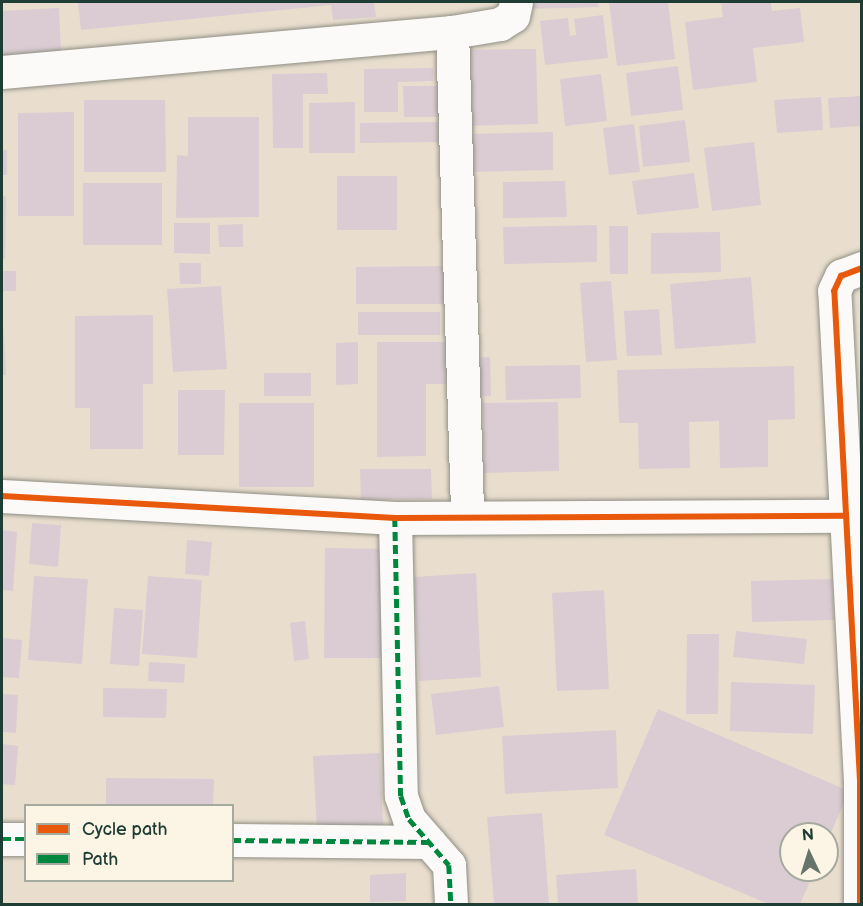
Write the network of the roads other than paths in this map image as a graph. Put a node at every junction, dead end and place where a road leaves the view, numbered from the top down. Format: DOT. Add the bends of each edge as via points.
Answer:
graph roads {
  1 [pos="516,2"];
  2 [pos="452,33"];
  3 [pos="2,72"];
  4 [pos="861,268"];
  5 [pos="2,496"];
  6 [pos="846,516"];
  7 [pos="467,517"];
  8 [pos="395,518"];
  9 [pos="861,781"];
  10 [pos="2,839"];
  11 [pos="24,839"];
  12 [pos="234,840"];
  13 [pos="429,842"];
  14 [pos="451,904"];
  15 [pos="860,904"];
  1 -- 2 [label="street" via="513,16 500,24"];
  2 -- 3 [label="street"];
  2 -- 7 [label="street"];
  4 -- 6 [label="street" via="841,276 834,291"];
  5 -- 8 [label="street"];
  6 -- 7 [label="street"];
  6 -- 9 [label="street"];
  7 -- 8 [label="street"];
  8 -- 13 [label="street" via="401,796 409,819"];
  9 -- 15 [label="street"];
  10 -- 11 [label="street"];
  12 -- 13 [label="street"];
  13 -- 14 [label="street" via="449,864"];
}
